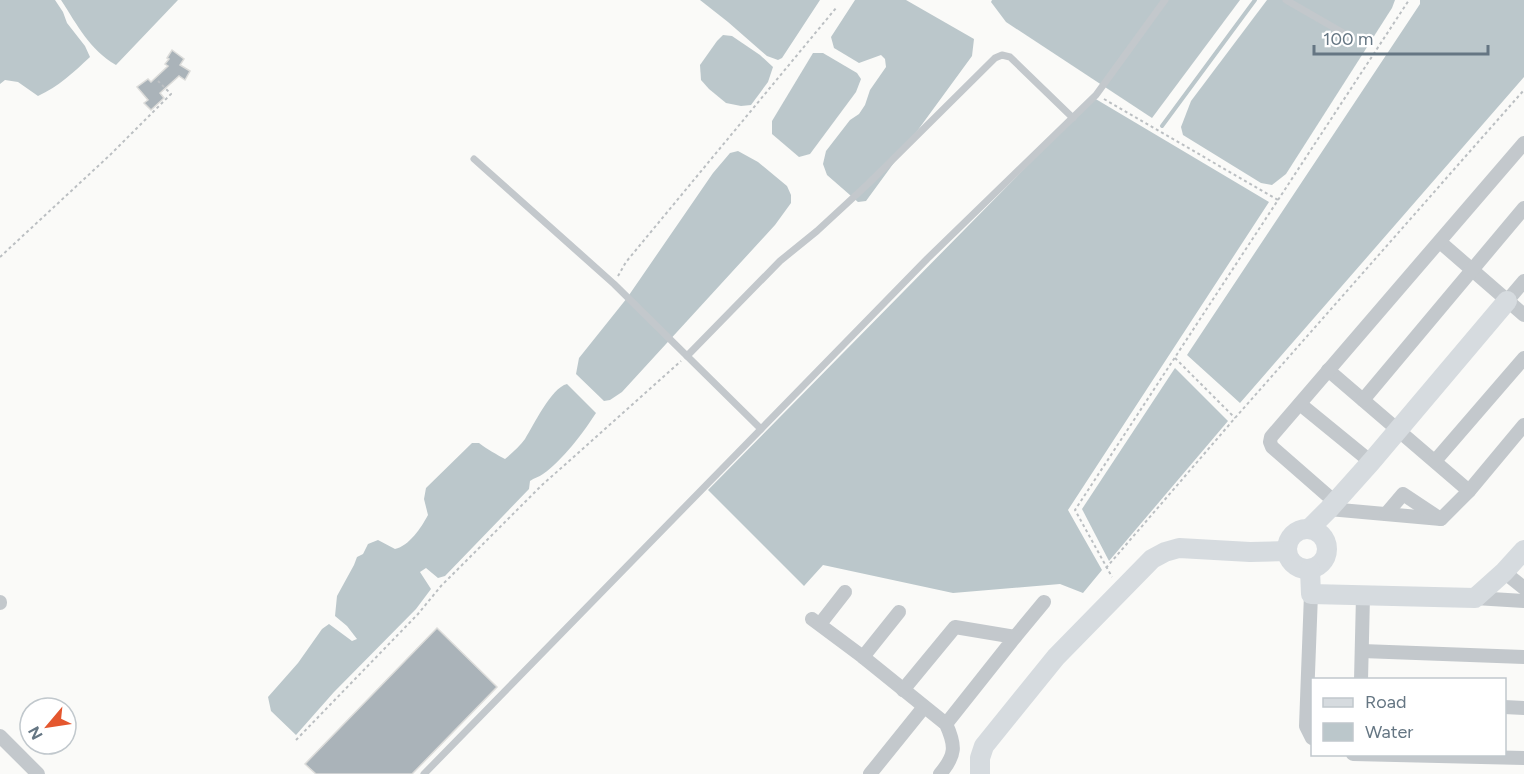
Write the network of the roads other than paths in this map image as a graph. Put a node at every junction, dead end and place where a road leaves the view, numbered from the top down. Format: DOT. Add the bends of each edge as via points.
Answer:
graph roads {
  1 [pos="1165,0"];
  2 [pos="1286,0"];
  3 [pos="1352,38"];
  4 [pos="1073,118"];
  5 [pos="1524,143"];
  6 [pos="474,159"];
  7 [pos="1524,208"];
  8 [pos="1440,242"];
  9 [pos="1471,270"];
  10 [pos="1524,281"];
  11 [pos="1507,301"];
  12 [pos="1524,315"];
  13 [pos="687,356"];
  14 [pos="1524,358"];
  15 [pos="1328,370"];
  16 [pos="1363,400"];
  17 [pos="1300,404"];
  18 [pos="1524,425"];
  19 [pos="761,429"];
  20 [pos="1398,430"];
  21 [pos="1435,461"];
  22 [pos="1371,462"];
  23 [pos="1469,491"];
  24 [pos="1332,505"];
  25 [pos="1386,514"];
  26 [pos="1441,519"];
  27 [pos="1309,529"];
  28 [pos="1524,550"];
  29 [pos="1287,551"];
  30 [pos="1311,569"];
  31 [pos="1504,572"];
  32 [pos="1524,588"];
  33 [pos="845,592"];
  34 [pos="1311,594"];
  35 [pos="1363,596"];
  36 [pos="1475,598"];
  37 [pos="1524,601"];
  38 [pos="1044,602"];
  39 [pos="899,612"];
  40 [pos="1015,637"];
  41 [pos="1362,651"];
  42 [pos="863,657"];
  43 [pos="1524,657"];
  44 [pos="1361,678"];
  45 [pos="903,690"];
  46 [pos="924,707"];
  47 [pos="1506,707"];
  48 [pos="1524,708"];
  49 [pos="946,723"];
  50 [pos="0,736"];
  51 [pos="1311,736"];
  52 [pos="1413,756"];
  53 [pos="1524,758"];
  54 [pos="38,774"];
  55 [pos="424,774"];
  56 [pos="870,774"];
  57 [pos="940,774"];
  58 [pos="980,774"];
  59 [pos="989,774"];
  1 -- 4 [label="lane" via="1096,95"];
  2 -- 3 [label="lane"];
  4 -- 13 [label="lane" via="1010,57 995,58 869,183 780,261"];
  4 -- 19 [label="lane"];
  5 -- 8 [label="street"];
  6 -- 13 [label="lane" via="614,284"];
  7 -- 9 [label="street"];
  8 -- 9 [label="street"];
  8 -- 15 [label="street"];
  9 -- 11 [label="street"];
  9 -- 16 [label="street"];
  10 -- 11 [label="street"];
  11 -- 12 [label="street"];
  11 -- 20 [label="street"];
  13 -- 19 [label="lane"];
  14 -- 21 [label="street"];
  15 -- 16 [label="street"];
  15 -- 17 [label="street"];
  16 -- 20 [label="street"];
  17 -- 22 [label="street"];
  17 -- 24 [label="street" via="1270,442"];
  18 -- 23 [label="street"];
  19 -- 55 [label="lane"];
  20 -- 21 [label="street"];
  20 -- 22 [label="street"];
  21 -- 23 [label="street"];
  22 -- 24 [label="street"];
  23 -- 26 [label="street"];
  24 -- 25 [label="street"];
  24 -- 27 [label="street"];
  25 -- 26 [label="street"];
  25 -- 26 [label="street" via="1403,494"];
  27 -- 29 [label="street" via="1295,533"];
  27 -- 30 [label="street" via="1320,533 1328,552 1322,563"];
  28 -- 31 [label="street"];
  29 -- 30 [label="street" via="1298,567"];
  29 -- 58 [label="street" via="1179,548 1152,559 1056,657 984,747"];
  30 -- 34 [label="street"];
  31 -- 32 [label="street"];
  31 -- 36 [label="street"];
  33 -- 42 [label="street" via="816,622"];
  34 -- 35 [label="street"];
  34 -- 51 [label="street" via="1306,726"];
  35 -- 36 [label="street"];
  35 -- 41 [label="street"];
  36 -- 37 [label="street"];
  38 -- 40 [label="street"];
  39 -- 42 [label="street"];
  40 -- 45 [label="street" via="955,627"];
  40 -- 49 [label="street"];
  41 -- 43 [label="street"];
  41 -- 44 [label="street"];
  42 -- 45 [label="street"];
  45 -- 46 [label="street"];
  46 -- 49 [label="street"];
  46 -- 56 [label="street"];
  47 -- 48 [label="street"];
  49 -- 57 [label="street" via="953,740 953,754"];
  50 -- 54 [label="street"];
  52 -- 53 [label="street"];
  58 -- 59 [label="street"];
}
